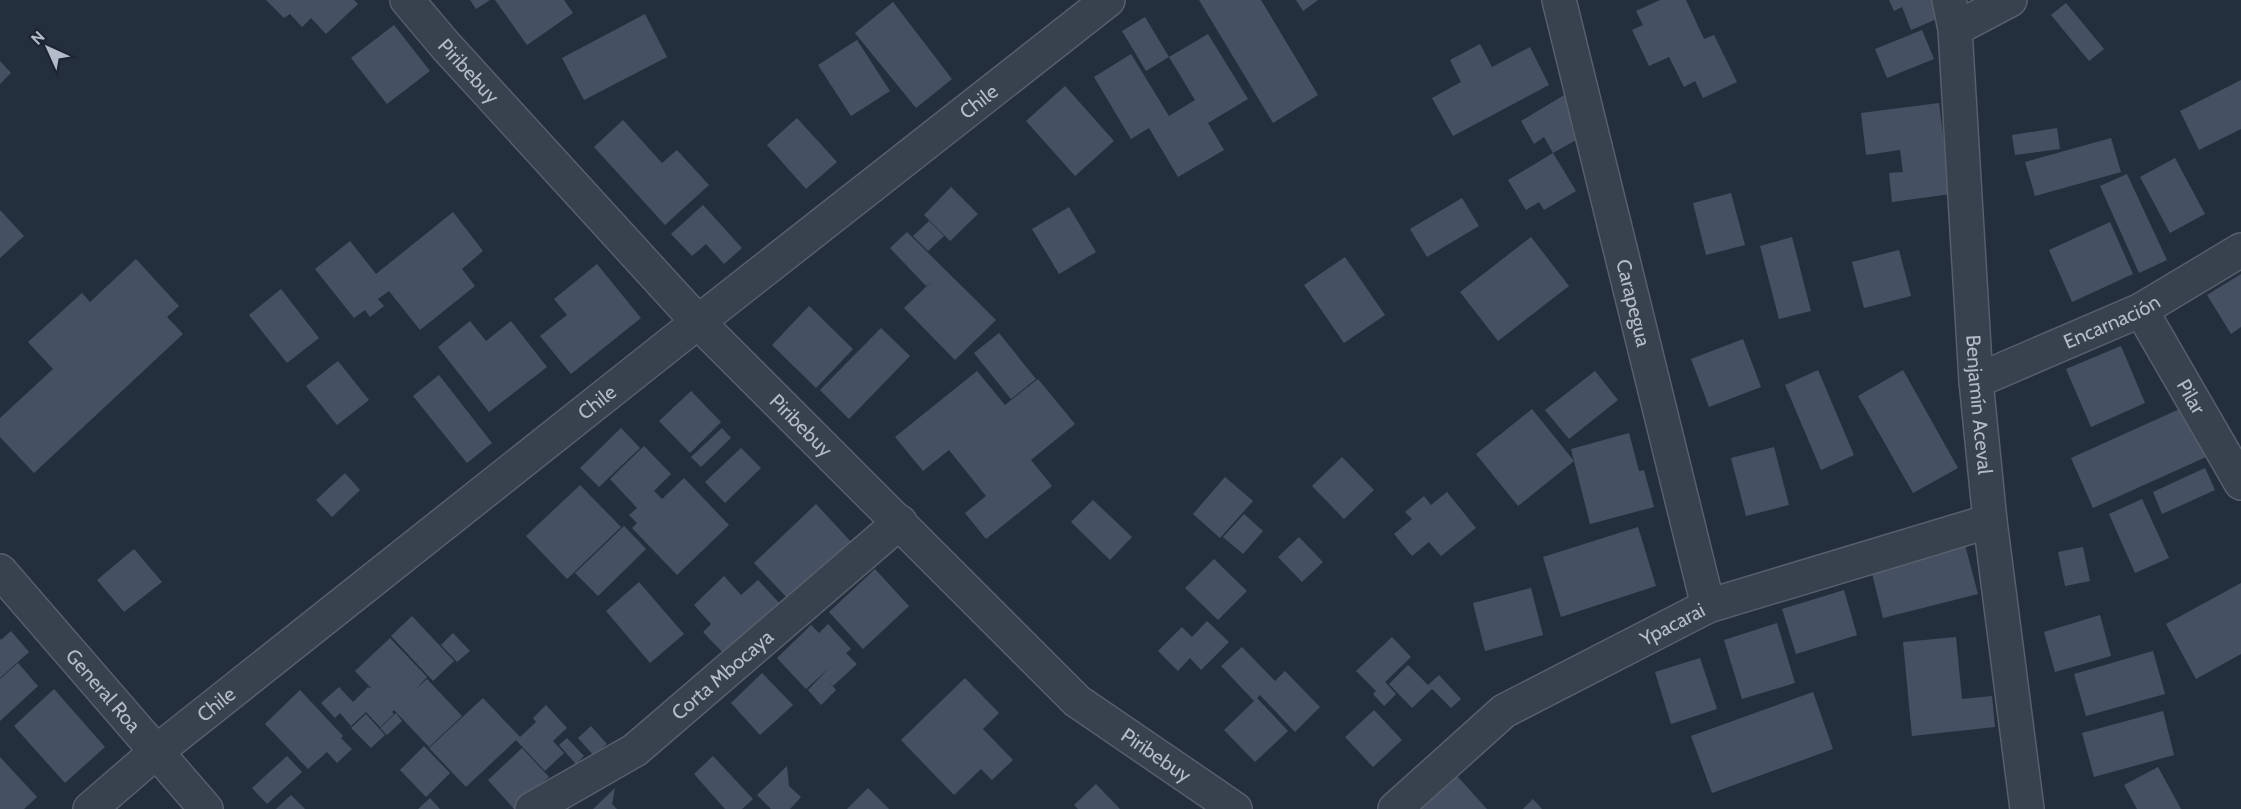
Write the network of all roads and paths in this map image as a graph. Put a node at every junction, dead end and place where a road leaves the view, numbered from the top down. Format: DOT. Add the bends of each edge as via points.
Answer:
graph roads {
  1 [pos="407,0"];
  2 [pos="1108,0"];
  3 [pos="1559,0"];
  4 [pos="2010,0"];
  5 [pos="1952,15"];
  6 [pos="2241,250"];
  7 [pos="2141,310"];
  8 [pos="698,322"];
  9 [pos="1976,381"];
  10 [pos="2241,483"];
  11 [pos="1990,521"];
  12 [pos="900,522"];
  13 [pos="0,571"];
  14 [pos="1708,606"];
  15 [pos="156,752"];
  16 [pos="90,809"];
  17 [pos="206,809"];
  18 [pos="532,809"];
  19 [pos="1235,809"];
  20 [pos="1395,809"];
  21 [pos="2027,809"];
  1 -- 8 [label="street, Piribebuy"];
  2 -- 8 [label="street, Chile"];
  3 -- 14 [label="street, Carapegua"];
  4 -- 5 [label="street"];
  5 -- 9 [label="street, Benjamín Aceval"];
  6 -- 7 [label="street, Encarnación"];
  7 -- 9 [label="street, Encarnación"];
  7 -- 10 [label="street, Pilar"];
  8 -- 12 [label="street, Piribebuy"];
  8 -- 15 [label="street, Chile"];
  9 -- 11 [label="street, Benjamín Aceval"];
  11 -- 14 [label="street, Ypacarai"];
  11 -- 21 [label="street, Benjamín Aceval"];
  12 -- 18 [label="street, Corta Mbocaya" via="635,750"];
  12 -- 19 [label="street, Piribebuy" via="1077,701"];
  13 -- 15 [label="street, General Roa"];
  14 -- 20 [label="street, Ypacarai" via="1504,711"];
  15 -- 16 [label="street, Chile"];
  15 -- 17 [label="street, General Roa"];
}
